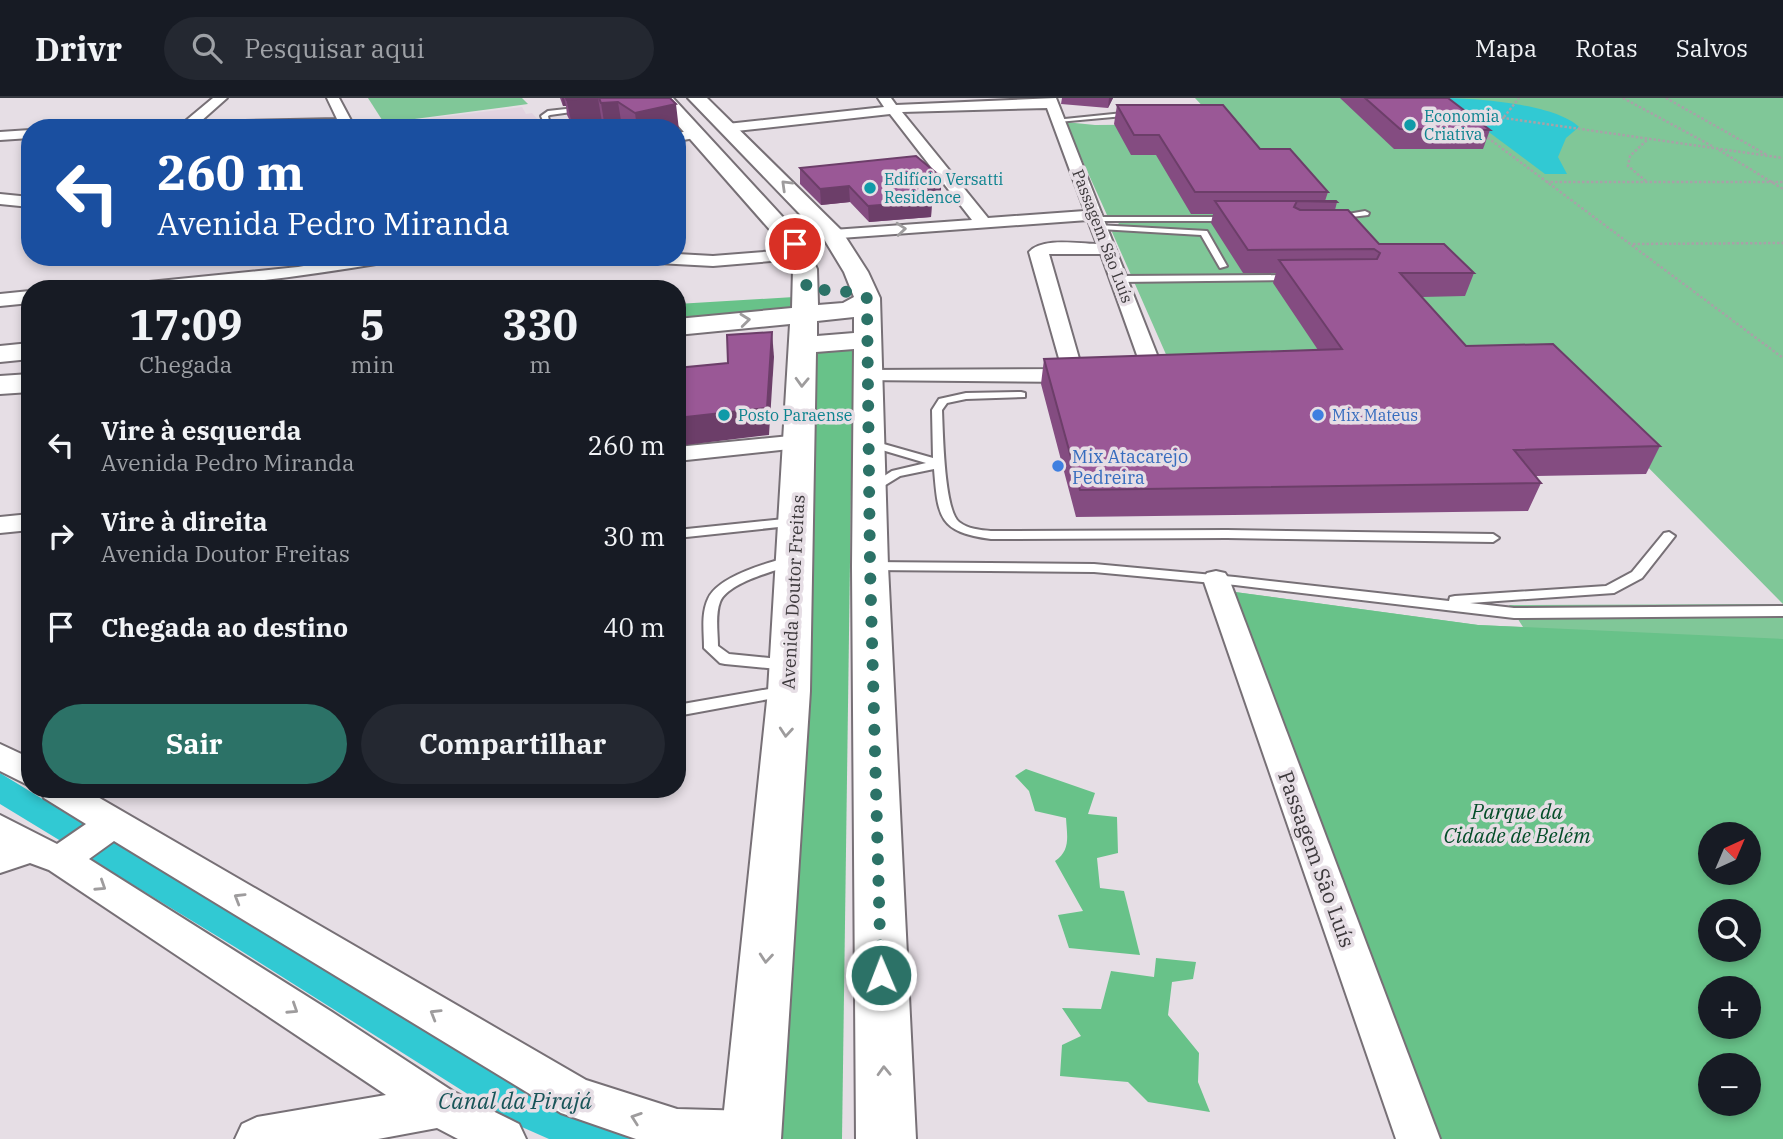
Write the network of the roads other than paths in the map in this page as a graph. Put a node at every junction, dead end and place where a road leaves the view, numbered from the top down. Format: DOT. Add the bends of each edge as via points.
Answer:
graph roads {
  1 [pos="221,98"];
  2 [pos="333,98"];
  3 [pos="1051,101"];
  4 [pos="888,104"];
  5 [pos="594,108"];
  6 [pos="683,114"];
  7 [pos="1138,117"];
  8 [pos="195,119"];
  9 [pos="344,119"];
  10 [pos="546,119"];
  11 [pos="1058,120"];
  12 [pos="21,135"];
  13 [pos="0,136"];
  14 [pos="0,199"];
  15 [pos="21,201"];
  16 [pos="1365,213"];
  17 [pos="1329,218"];
  18 [pos="1243,219"];
  19 [pos="1098,220"];
  20 [pos="982,222"];
  21 [pos="1236,228"];
  22 [pos="1204,233"];
  23 [pos="833,235"];
  24 [pos="1109,249"];
  25 [pos="686,260"];
  26 [pos="334,266"];
  27 [pos="1223,266"];
  28 [pos="1298,278"];
  29 [pos="1120,279"];
  30 [pos="218,280"];
  31 [pos="21,298"];
  32 [pos="799,299"];
  33 [pos="867,299"];
  34 [pos="0,300"];
  35 [pos="686,325"];
  36 [pos="868,340"];
  37 [pos="21,352"];
  38 [pos="0,354"];
  39 [pos="868,376"];
  40 [pos="1074,376"];
  41 [pos="21,384"];
  42 [pos="0,385"];
  43 [pos="1021,395"];
  44 [pos="800,442"];
  45 [pos="869,443"];
  46 [pos="686,453"];
  47 [pos="941,463"];
  48 [pos="869,489"];
  49 [pos="796,522"];
  50 [pos="21,523"];
  51 [pos="0,525"];
  52 [pos="686,533"];
  53 [pos="1669,536"];
  54 [pos="1493,538"];
  55 [pos="794,559"];
  56 [pos="870,566"];
  57 [pos="1216,579"];
  58 [pos="1401,602"];
  59 [pos="1783,611"];
  60 [pos="790,678"];
  61 [pos="686,708"];
  62 [pos="0,756"];
  63 [pos="21,769"];
  64 [pos="70,798"];
  65 [pos="112,824"];
  66 [pos="23,849"];
  67 [pos="439,1107"];
  68 [pos="751,1136"];
  69 [pos="257,1139"];
  70 [pos="504,1139"];
  71 [pos="886,1139"];
  72 [pos="1418,1139"];
  1 -- 8 [label="street"];
  2 -- 9 [label="street"];
  3 -- 4 [label="street"];
  3 -- 11 [label="street, Passagem São Luís"];
  4 -- 6 [label="street"];
  4 -- 20 [label="street"];
  5 -- 10 [label="lane" via="548,113"];
  23 -- 6 [label="main road, one-way"];
  6 -- 32 [label="main road" via="789,237"];
  7 -- 11 [label="lane"];
  11 -- 19 [label="street, Passagem São Luís"];
  12 -- 13 [label="street"];
  14 -- 15 [label="street"];
  16 -- 17 [label="lane"];
  18 -- 19 [label="lane"];
  19 -- 20 [label="street"];
  19 -- 22 [label="lane"];
  19 -- 24 [label="street, Passagem São Luís"];
  23 -- 20 [label="street, one-way"];
  21 -- 22 [label="lane"];
  22 -- 27 [label="lane"];
  23 -- 33 [label="main road"];
  24 -- 29 [label="street, Passagem São Luís"];
  24 -- 40 [label="street" via="1047,248 1038,252"];
  25 -- 32 [label="street" via="713,261"];
  26 -- 30 [label="street"];
  28 -- 29 [label="lane"];
  29 -- 40 [label="street, Passagem São Luís" via="1155,375"];
  31 -- 34 [label="street"];
  32 -- 33 [label="main road" via="849,310"];
  35 -- 32 [label="main road, one-way"];
  32 -- 36 [label="main road"];
  32 -- 44 [label="main road, Avenida Doutor Freitas, one-way"];
  33 -- 36 [label="main road"];
  36 -- 39 [label="main road"];
  37 -- 38 [label="main road"];
  39 -- 40 [label="street"];
  39 -- 45 [label="main road"];
  41 -- 42 [label="main road"];
  43 -- 47 [label="lane" via="943,401 937,410"];
  44 -- 46 [label="street"];
  44 -- 49 [label="main road, Avenida Doutor Freitas"];
  45 -- 47 [label="lane"];
  45 -- 48 [label="main road"];
  47 -- 48 [label="lane" via="905,468"];
  47 -- 54 [label="lane" via="950,520 960,529 990,535"];
  48 -- 56 [label="main road"];
  49 -- 52 [label="lane"];
  49 -- 55 [label="main road, Avenida Doutor Freitas"];
  50 -- 51 [label="street"];
  53 -- 58 [label="lane" via="1637,575 1609,590"];
  55 -- 60 [label="main road, Avenida Doutor Freitas"];
  55 -- 60 [label="lane" via="728,585 715,596 712,607 711,648 725,659"];
  56 -- 57 [label="lane" via="1094,568"];
  71 -- 56 [label="main road, one-way"];
  57 -- 58 [label="lane"];
  57 -- 72 [label="street, Passagem São Luís"];
  58 -- 59 [label="lane" via="1514,613"];
  60 -- 61 [label="lane"];
  60 -- 68 [label="main road, Avenida Doutor Freitas, one-way"];
  62 -- 63 [label="street"];
  64 -- 65 [label="street"];
  65 -- 66 [label="street"];
  68 -- 65 [label="street, one-way" via="677,1132 576,1098"];
  66 -- 67 [label="street, one-way" via="318,1025"];
  67 -- 69 [label="street"];
  67 -- 70 [label="street"];
}
